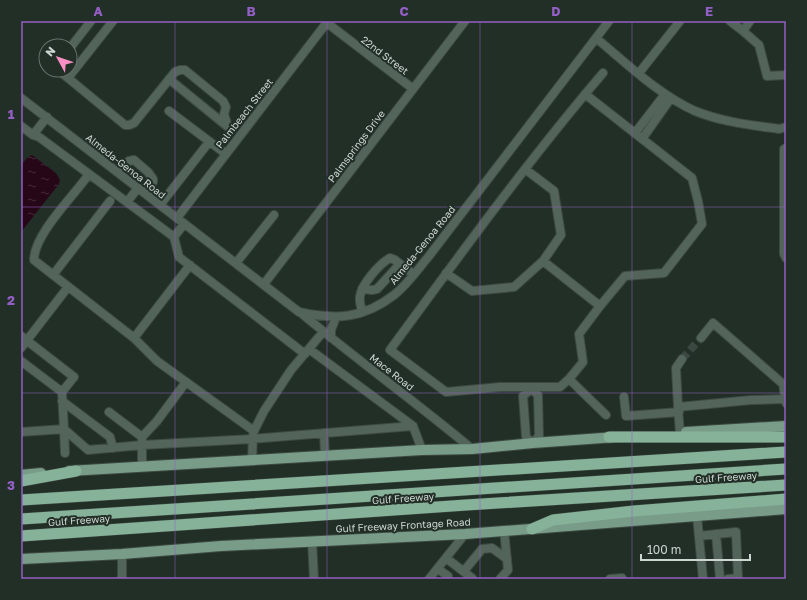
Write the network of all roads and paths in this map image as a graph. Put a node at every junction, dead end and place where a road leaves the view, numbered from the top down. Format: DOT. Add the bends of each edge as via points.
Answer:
graph roads {
  1 [pos="90,21"];
  2 [pos="113,21"];
  3 [pos="465,21"];
  4 [pos="610,21"];
  5 [pos="680,21"];
  6 [pos="730,21"];
  7 [pos="750,21"];
  8 [pos="328,22"];
  9 [pos="743,31"];
  10 [pos="77,38"];
  11 [pos="596,38"];
  12 [pos="78,65"];
  13 [pos="603,73"];
  14 [pos="639,73"];
  15 [pos="786,75"];
  16 [pos="68,78"];
  17 [pos="169,79"];
  18 [pos="412,88"];
  19 [pos="585,94"];
  20 [pos="668,96"];
  21 [pos="21,99"];
  22 [pos="169,111"];
  23 [pos="47,118"];
  24 [pos="21,126"];
  25 [pos="228,127"];
  26 [pos="786,127"];
  27 [pos="635,133"];
  28 [pos="33,134"];
  29 [pos="239,137"];
  30 [pos="642,139"];
  31 [pos="209,142"];
  32 [pos="786,148"];
  33 [pos="226,154"];
  34 [pos="525,169"];
  35 [pos="117,172"];
  36 [pos="89,174"];
  37 [pos="141,191"];
  38 [pos="110,202"];
  39 [pos="127,202"];
  40 [pos="160,205"];
  41 [pos="274,215"];
  42 [pos="177,218"];
  43 [pos="785,222"];
  44 [pos="184,224"];
  45 [pos="174,237"];
  46 [pos="786,258"];
  47 [pos="543,261"];
  48 [pos="236,263"];
  49 [pos="400,264"];
  50 [pos="190,265"];
  51 [pos="446,273"];
  52 [pos="413,274"];
  53 [pos="53,275"];
  54 [pos="264,284"];
  55 [pos="68,287"];
  56 [pos="362,289"];
  57 [pos="600,306"];
  58 [pos="299,312"];
  59 [pos="362,312"];
  60 [pos="336,317"];
  61 [pos="323,332"];
  62 [pos="24,338"];
  63 [pos="134,338"];
  64 [pos="331,338"];
  65 [pos="701,338"];
  66 [pos="21,348"];
  67 [pos="307,352"];
  68 [pos="682,359"];
  69 [pos="21,361"];
  70 [pos="569,380"];
  71 [pos="186,382"];
  72 [pos="531,388"];
  73 [pos="62,397"];
  74 [pos="624,397"];
  75 [pos="786,399"];
  76 [pos="786,403"];
  77 [pos="678,409"];
  78 [pos="108,412"];
  79 [pos="606,415"];
  80 [pos="413,426"];
  81 [pos="786,426"];
  82 [pos="64,429"];
  83 [pos="21,432"];
  84 [pos="324,433"];
  85 [pos="680,433"];
  86 [pos="253,435"];
  87 [pos="609,437"];
  88 [pos="786,437"];
  89 [pos="142,441"];
  90 [pos="534,443"];
  91 [pos="113,448"];
  92 [pos="472,449"];
  93 [pos="422,450"];
  94 [pos="786,452"];
  95 [pos="65,453"];
  96 [pos="325,456"];
  97 [pos="252,460"];
  98 [pos="142,467"];
  99 [pos="786,469"];
  100 [pos="76,471"];
  101 [pos="21,474"];
  102 [pos="21,481"];
  103 [pos="786,485"];
  104 [pos="786,499"];
  105 [pos="21,500"];
  106 [pos="786,509"];
  107 [pos="697,516"];
  108 [pos="21,518"];
  109 [pos="532,528"];
  110 [pos="504,530"];
  111 [pos="465,534"];
  112 [pos="716,534"];
  113 [pos="21,536"];
  114 [pos="699,536"];
  115 [pos="312,541"];
  116 [pos="122,554"];
  117 [pos="446,558"];
  118 [pos="21,559"];
  119 [pos="507,559"];
  120 [pos="438,569"];
  121 [pos="464,571"];
  122 [pos="448,576"];
  123 [pos="472,578"];
  124 [pos="622,578"];
  125 [pos="122,579"];
  126 [pos="314,579"];
  127 [pos="429,579"];
  128 [pos="500,579"];
  129 [pos="610,579"];
  130 [pos="703,579"];
  131 [pos="720,579"];
  132 [pos="728,579"];
  1 -- 10 [label="street"];
  2 -- 12 [label="street"];
  3 -- 18 [label="street, Palmsprings Drive"];
  4 -- 11 [label="street, Almeda-Genoa Road"];
  5 -- 14 [label="street"];
  6 -- 9 [label="street"];
  7 -- 9 [label="street"];
  8 -- 18 [label="street, 22nd Street"];
  8 -- 29 [label="street, Palmbeach Street"];
  9 -- 15 [label="street" via="759,46 767,76"];
  11 -- 14 [label="street"];
  11 -- 52 [label="street, Almeda-Genoa Road"];
  13 -- 19 [label="street"];
  14 -- 20 [label="street"];
  16 -- 17 [label="street" via="126,125 134,123"];
  17 -- 25 [label="street"];
  17 -- 25 [label="street" via="175,72 185,70 223,101"];
  18 -- 54 [label="street, Palmsprings Drive"];
  19 -- 27 [label="street"];
  19 -- 34 [label="street"];
  20 -- 26 [label="street" via="695,111 735,123 779,129"];
  20 -- 27 [label="street"];
  20 -- 30 [label="street"];
  21 -- 23 [label="street, Almeda-Genoa Road"];
  22 -- 31 [label="street"];
  23 -- 28 [label="street"];
  23 -- 35 [label="street, Almeda-Genoa Road"];
  24 -- 28 [label="street"];
  25 -- 29 [label="street"];
  27 -- 30 [label="street"];
  28 -- 36 [label="street"];
  29 -- 33 [label="street, Palmbeach Street"];
  30 -- 57 [label="street" via="692,178 702,224 664,273 625,276"];
  31 -- 33 [label="street"];
  31 -- 40 [label="street"];
  32 -- 43 [label="street"];
  33 -- 42 [label="street, Palmbeach Street"];
  34 -- 47 [label="street" via="554,191 561,235"];
  34 -- 51 [label="street"];
  35 -- 37 [label="street, Almeda-Genoa Road"];
  35 -- 37 [label="street" via="129,161 134,160 153,179 153,182"];
  36 -- 39 [label="street"];
  36 -- 53 [label="street" via="44,231 37,245 34,260"];
  37 -- 39 [label="street"];
  37 -- 40 [label="street, Almeda-Genoa Road"];
  38 -- 53 [label="street"];
  39 -- 45 [label="street"];
  40 -- 42 [label="street, Almeda-Genoa Road"];
  41 -- 48 [label="street"];
  42 -- 44 [label="street, Almeda-Genoa Road"];
  43 -- 46 [label="street"];
  44 -- 45 [label="street"];
  44 -- 48 [label="street, Almeda-Genoa Road"];
  45 -- 50 [label="street" via="179,257"];
  47 -- 51 [label="street" via="514,287 472,291"];
  47 -- 57 [label="street"];
  48 -- 54 [label="street, Almeda-Genoa Road"];
  49 -- 52 [label="street"];
  49 -- 56 [label="street" via="377,289"];
  49 -- 56 [label="street" via="390,258 382,263"];
  50 -- 63 [label="street"];
  50 -- 67 [label="street"];
  51 -- 72 [label="street" via="390,350 446,392 500,387"];
  52 -- 59 [label="street, Almeda-Genoa Road" via="395,294 378,306"];
  53 -- 55 [label="street"];
  54 -- 58 [label="street, Almeda-Genoa Road"];
  55 -- 62 [label="street"];
  55 -- 63 [label="street"];
  56 -- 59 [label="street" via="359,298"];
  57 -- 70 [label="street" via="579,334 583,362"];
  58 -- 60 [label="street, Almeda-Genoa Road"];
  58 -- 61 [label="street, Mace Road"];
  59 -- 60 [label="street, Almeda-Genoa Road"];
  60 -- 64 [label="street"];
  61 -- 64 [label="street, Mace Road"];
  61 -- 67 [label="street"];
  62 -- 66 [label="street"];
  62 -- 73 [label="street" via="74,377"];
  63 -- 71 [label="street" via="157,361"];
  64 -- 92 [label="street, Mace Road"];
  65 -- 75 [label="street" via="713,323 783,384"];
  67 -- 80 [label="street"];
  67 -- 86 [label="street" via="279,387"];
  68 -- 77 [label="street" via="676,368"];
  69 -- 73 [label="street"];
  70 -- 72 [label="street" via="560,388"];
  70 -- 79 [label="street"];
  71 -- 86 [label="street"];
  71 -- 89 [label="street"];
  72 -- 90 [label="street" via="538,395 539,436"];
  72 -- 90 [label="street" via="523,396 524,416 526,437"];
  73 -- 82 [label="street"];
  73 -- 91 [label="street" via="110,437"];
  74 -- 77 [label="street" via="626,416"];
  75 -- 76 [label="street"];
  75 -- 77 [label="street" via="751,400"];
  77 -- 85 [label="street"];
  78 -- 89 [label="street"];
  80 -- 84 [label="street"];
  80 -- 93 [label="street"];
  81 -- 85 [label="main road"];
  82 -- 83 [label="street"];
  82 -- 91 [label="street" via="88,450"];
  82 -- 95 [label="street"];
  84 -- 86 [label="street"];
  84 -- 96 [label="street"];
  85 -- 87 [label="main road"];
  86 -- 89 [label="street"];
  86 -- 97 [label="street"];
  87 -- 88 [label="highway"];
  87 -- 90 [label="main road"];
  89 -- 91 [label="street"];
  89 -- 98 [label="street"];
  90 -- 92 [label="main road"];
  92 -- 93 [label="main road"];
  93 -- 96 [label="main road"];
  94 -- 105 [label="highway"];
  96 -- 97 [label="main road"];
  97 -- 98 [label="main road"];
  98 -- 100 [label="main road"];
  99 -- 108 [label="highway, Gulf Freeway"];
  100 -- 101 [label="main road"];
  100 -- 102 [label="highway"];
  103 -- 113 [label="highway, Gulf Freeway"];
  104 -- 109 [label="highway" via="553,520"];
  106 -- 107 [label="main road, Gulf Freeway Frontage Road"];
  107 -- 109 [label="main road, Gulf Freeway Frontage Road"];
  107 -- 114 [label="street"];
  109 -- 110 [label="main road, Gulf Freeway Frontage Road"];
  110 -- 111 [label="main road, Gulf Freeway Frontage Road"];
  110 -- 119 [label="street"];
  111 -- 115 [label="main road, Gulf Freeway Frontage Road"];
  111 -- 117 [label="street"];
  112 -- 114 [label="street"];
  112 -- 131 [label="street"];
  112 -- 132 [label="street" via="736,532 738,578"];
  114 -- 130 [label="street"];
  115 -- 116 [label="main road, Gulf Freeway Frontage Road"];
  115 -- 126 [label="street"];
  116 -- 118 [label="main road, Gulf Freeway Frontage Road"];
  116 -- 125 [label="street"];
  117 -- 120 [label="street"];
  117 -- 121 [label="street"];
  119 -- 121 [label="street" via="492,548 482,549"];
  119 -- 128 [label="street" via="508,570"];
  120 -- 122 [label="street"];
  120 -- 127 [label="street"];
  121 -- 123 [label="street"];
  124 -- 129 [label="street"];
}
